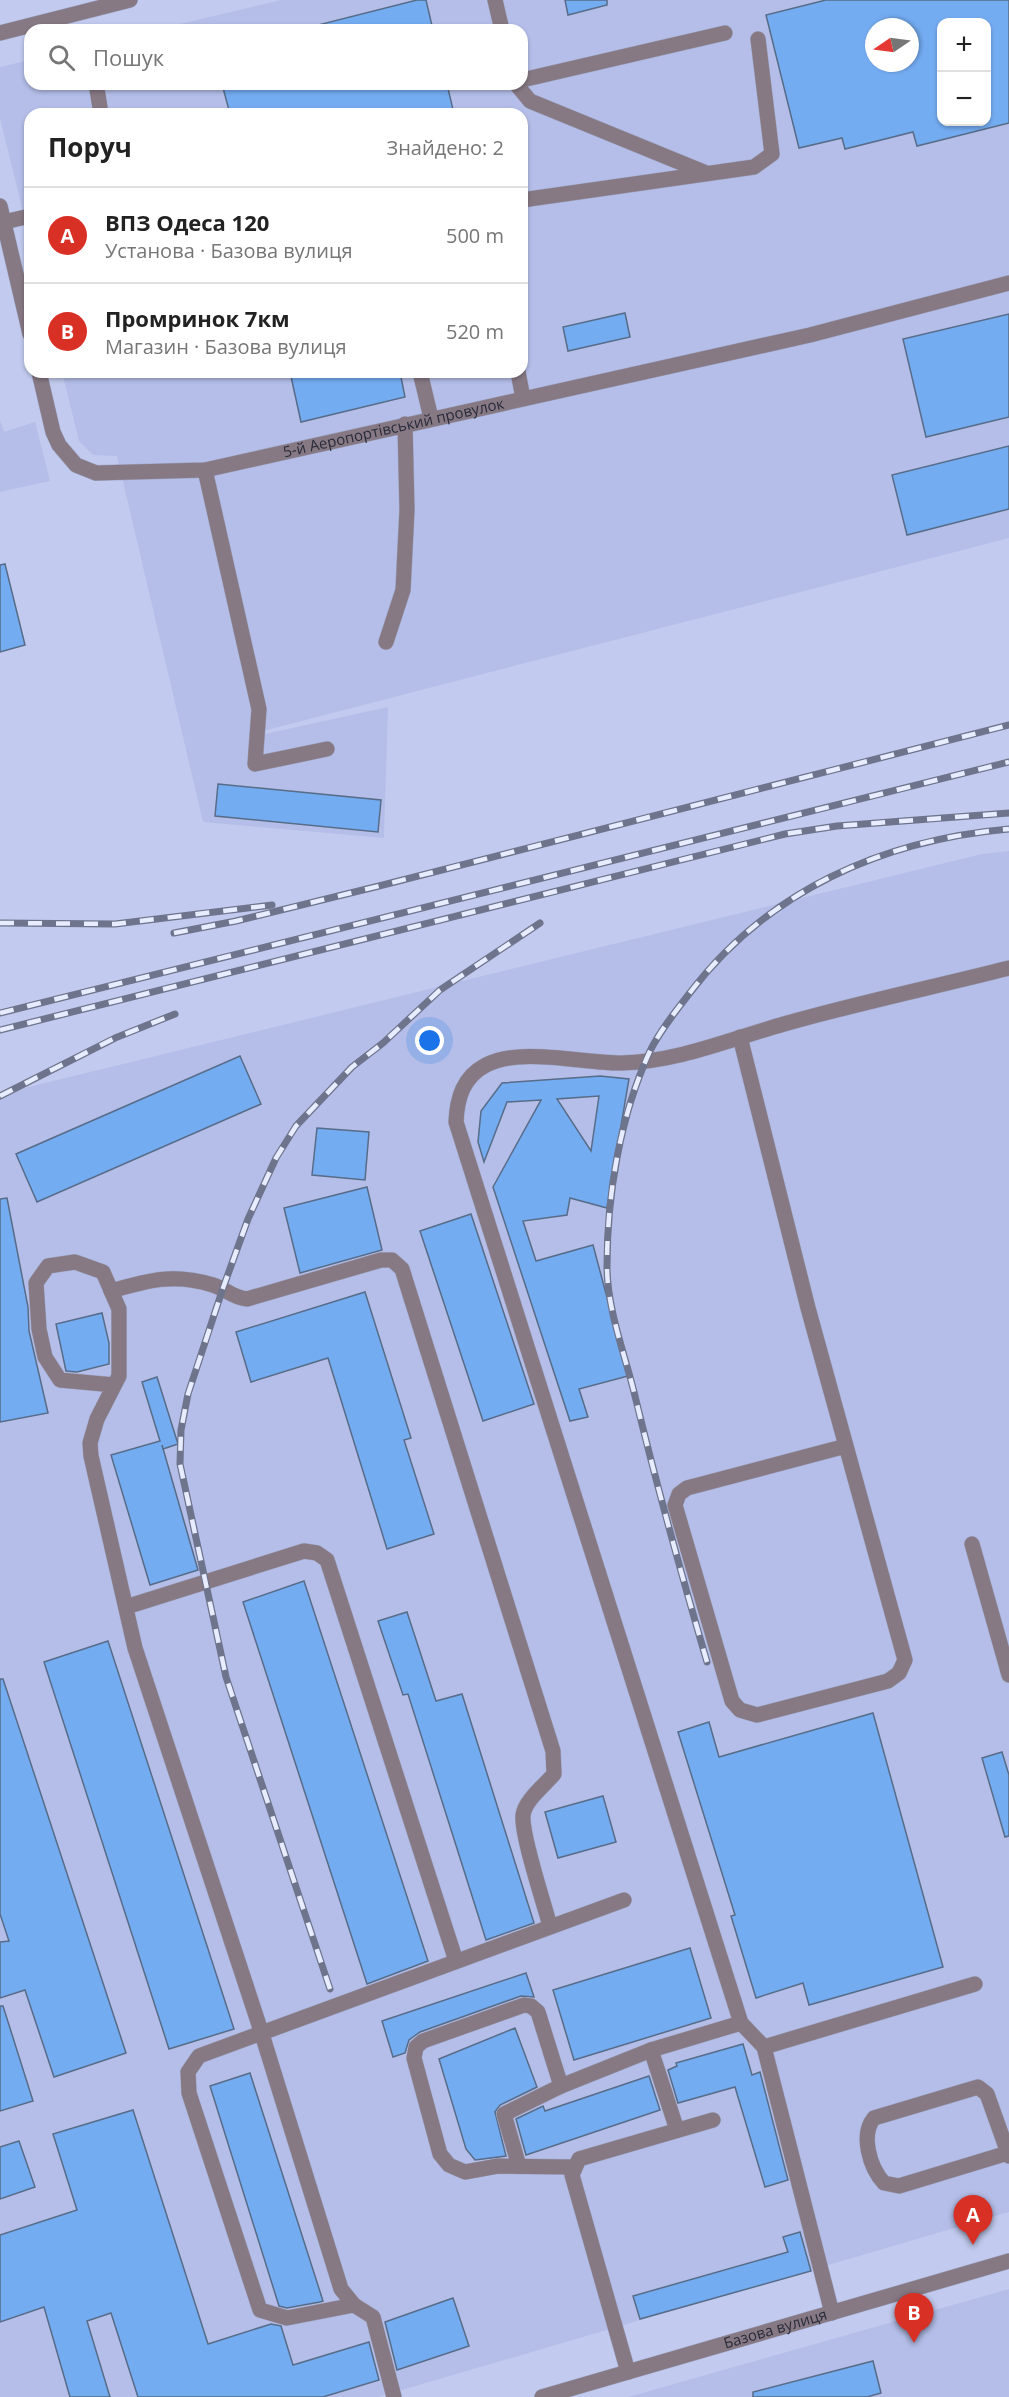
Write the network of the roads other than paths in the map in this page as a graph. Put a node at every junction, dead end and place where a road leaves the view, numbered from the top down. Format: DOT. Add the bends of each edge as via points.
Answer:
graph roads {
  1 [pos="130,0"];
  2 [pos="495,0"];
  3 [pos="105,3"];
  4 [pos="32,24"];
  5 [pos="501,24"];
  6 [pos="24,26"];
  7 [pos="0,33"];
  8 [pos="725,33"];
  9 [pos="758,39"];
  10 [pos="528,79"];
  11 [pos="97,90"];
  12 [pos="521,90"];
  13 [pos="100,108"];
  14 [pos="708,174"];
  15 [pos="528,199"];
  16 [pos="0,206"];
  17 [pos="24,217"];
  18 [pos="4,222"];
  19 [pos="1009,283"];
  20 [pos="24,308"];
  21 [pos="41,378"];
  22 [pos="421,378"];
  23 [pos="519,378"];
  24 [pos="523,398"];
  25 [pos="431,418"];
  26 [pos="405,424"];
  27 [pos="205,470"];
  28 [pos="386,642"];
  29 [pos="327,749"];
  30 [pos="1009,968"];
  31 [pos="740,1037"];
  32 [pos="111,1292"];
  33 [pos="114,1385"];
  34 [pos="846,1446"];
  35 [pos="972,1544"];
  36 [pos="126,1608"];
  37 [pos="1009,1675"];
  38 [pos="624,1900"];
  39 [pos="550,1926"];
  40 [pos="456,1961"];
  41 [pos="975,1984"];
  42 [pos="741,2023"];
  43 [pos="261,2031"];
  44 [pos="764,2047"];
  45 [pos="651,2050"];
  46 [pos="561,2086"];
  47 [pos="713,2120"];
  48 [pos="677,2130"];
  49 [pos="1009,2154"];
  50 [pos="519,2166"];
  51 [pos="573,2167"];
  52 [pos="1009,2261"];
  53 [pos="354,2305"];
  54 [pos="832,2313"];
  55 [pos="628,2372"];
  56 [pos="394,2397"];
  57 [pos="542,2397"];
  1 -- 3 [label="street"];
  2 -- 5 [label="street"];
  3 -- 4 [label="street"];
  6 -- 7 [label="street"];
  8 -- 10 [label="street"];
  9 -- 14 [label="street" via="772,154 754,167"];
  11 -- 13 [label="street"];
  12 -- 14 [label="street" via="530,101"];
  14 -- 15 [label="street"];
  16 -- 18 [label="street"];
  17 -- 18 [label="street"];
  18 -- 20 [label="street"];
  19 -- 24 [label="street, 5-й Аеропортівський провулок" via="810,335"];
  21 -- 27 [label="street, 5-й Аеропортівський провулок" via="58,445 76,465 96,472"];
  22 -- 25 [label="street"];
  23 -- 24 [label="street"];
  24 -- 25 [label="street, 5-й Аеропортівський провулок"];
  25 -- 26 [label="street, 5-й Аеропортівський провулок"];
  26 -- 27 [label="street, 5-й Аеропортівський провулок"];
  26 -- 28 [label="street" via="407,510 403,590"];
  27 -- 29 [label="street" via="259,709 255,764"];
  30 -- 31 [label="street"];
  31 -- 34 [label="street"];
  31 -- 42 [label="street" via="669,1057 630,1062 517,1057 486,1065 466,1080 457,1103 456,1122"];
  32 -- 33 [label="street" via="119,1309 119,1376"];
  32 -- 33 [label="street" via="103,1272 75,1262 48,1266 36,1283 45,1357 60,1380"];
  32 -- 39 [label="street" via="151,1280 188,1278 223,1288 235,1298 247,1299 381,1260 392,1260 402,1269 553,1751 554,1774 523,1815"];
  33 -- 36 [label="street" via="90,1443"];
  34 -- 34 [label="street" via="687,1488 679,1494 675,1505 732,1701 740,1710 758,1714 888,1681 899,1673 904,1660"];
  35 -- 37 [label="street"];
  36 -- 40 [label="street" via="304,1551 327,1560"];
  36 -- 43 [label="street" via="139,1659"];
  38 -- 39 [label="street"];
  39 -- 40 [label="street"];
  40 -- 43 [label="street"];
  41 -- 44 [label="street"];
  42 -- 44 [label="street"];
  42 -- 45 [label="street"];
  43 -- 53 [label="street" via="341,2289"];
  43 -- 53 [label="street" via="199,2056 188,2072 189,2093 260,2310 287,2318"];
  44 -- 54 [label="street"];
  45 -- 46 [label="street"];
  45 -- 48 [label="street"];
  46 -- 50 [label="street" via="504,2114"];
  46 -- 50 [label="street" via="538,2012 524,2004 416,2047 414,2058 440,2154 449,2166 465,2172"];
  47 -- 48 [label="street"];
  48 -- 51 [label="street" via="579,2159"];
  49 -- 49 [label="street" via="987,2094 978,2087 874,2118 866,2127 879,2178 899,2186"];
  50 -- 51 [label="street"];
  51 -- 55 [label="street" via="572,2175"];
  52 -- 54 [label="street, Базова вулиця"];
  53 -- 56 [label="street" via="372,2317"];
  54 -- 55 [label="street, Базова вулиця"];
  55 -- 57 [label="street, Базова вулиця"];
}
